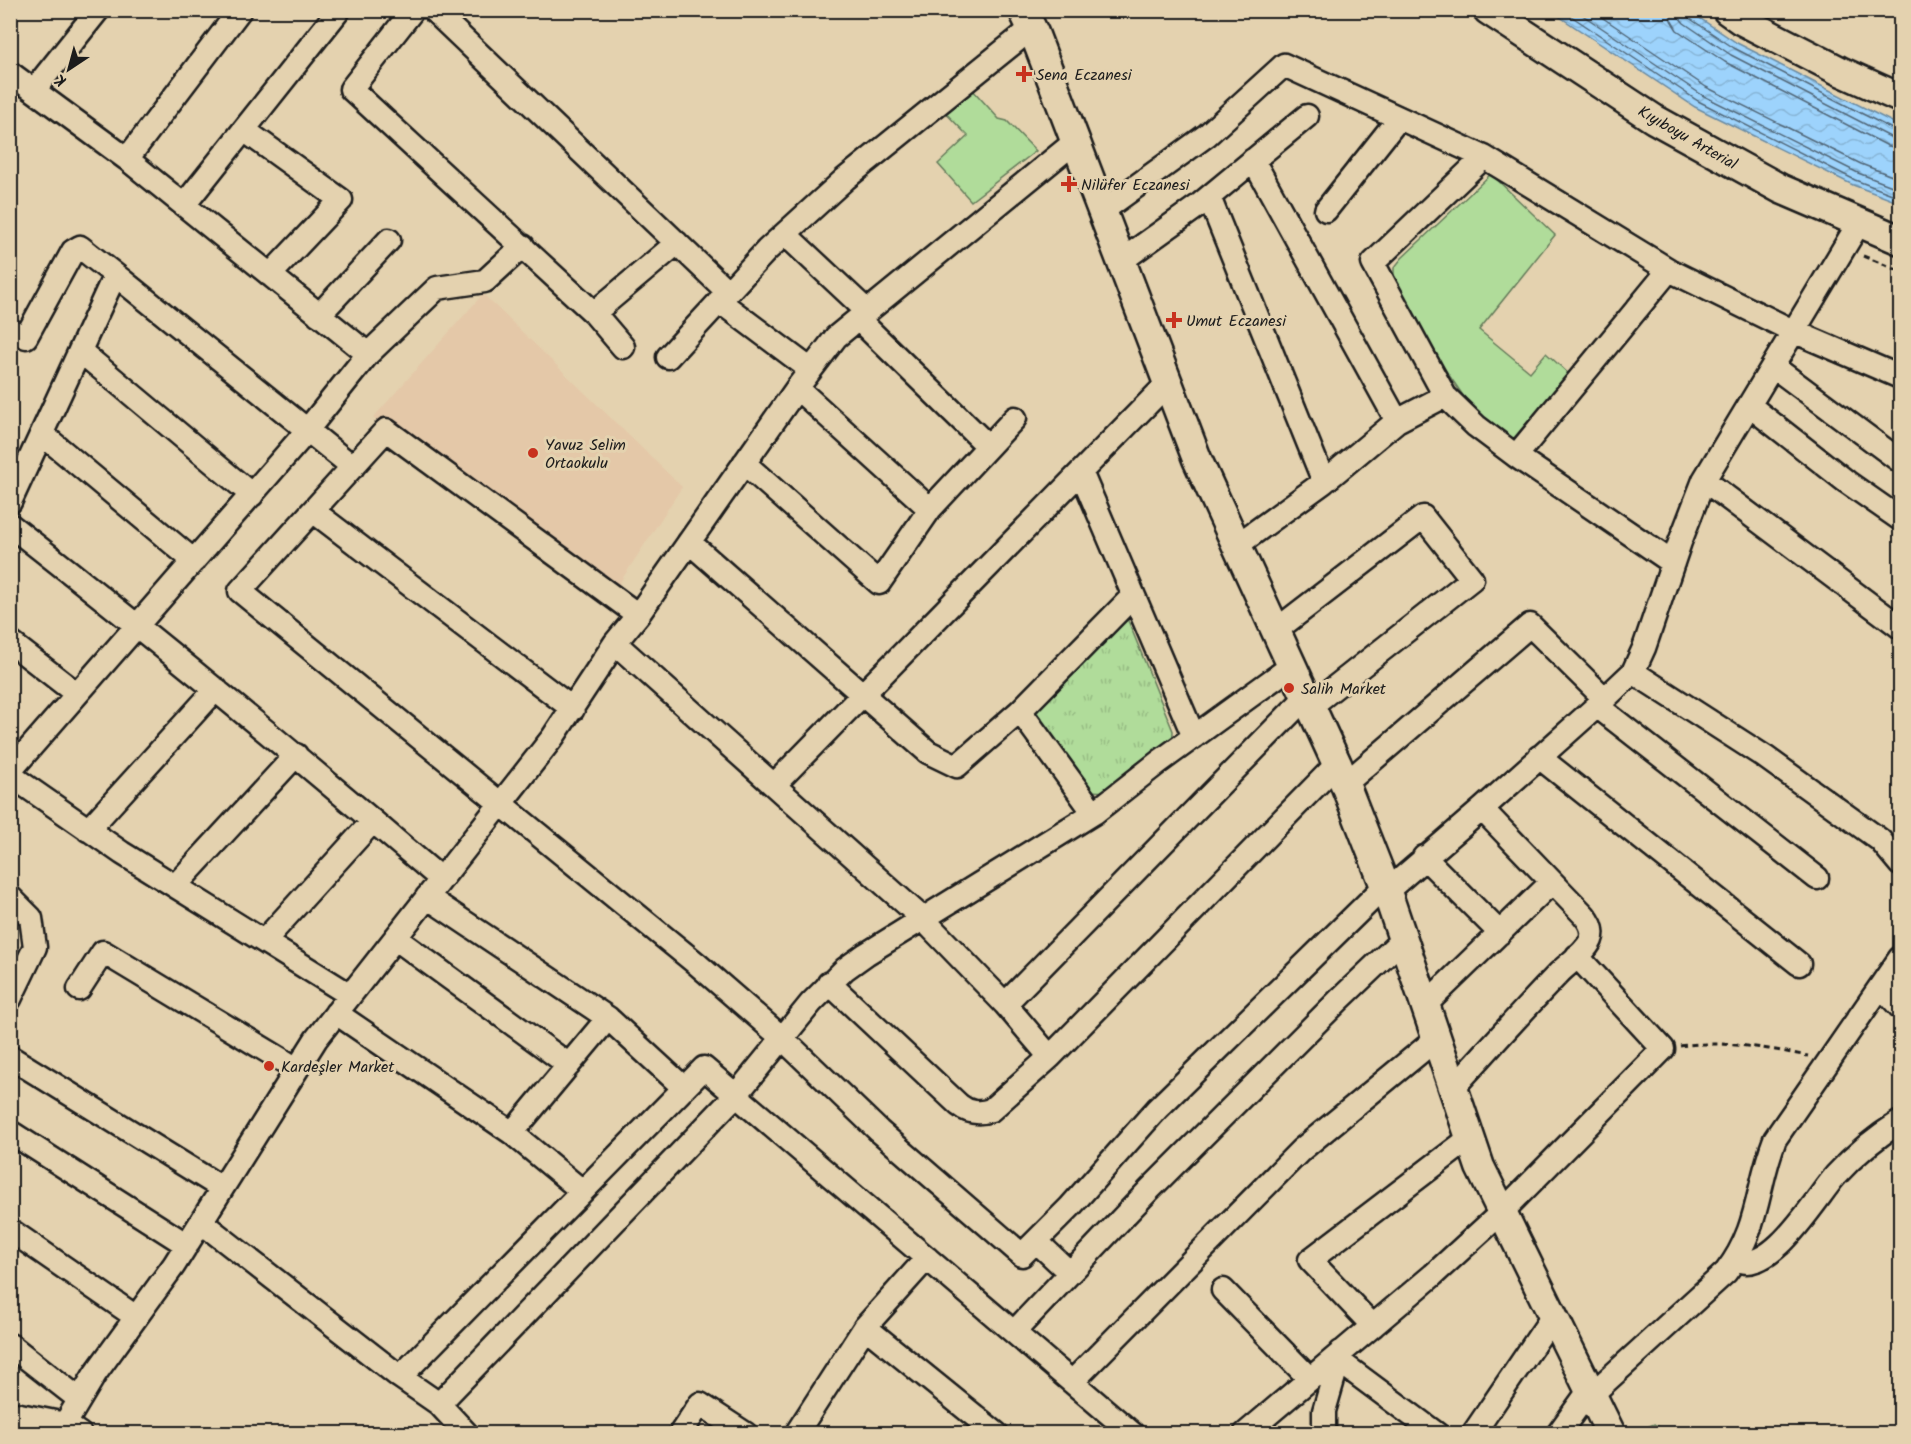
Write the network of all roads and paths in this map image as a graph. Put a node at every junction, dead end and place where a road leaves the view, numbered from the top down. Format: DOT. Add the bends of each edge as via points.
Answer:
graph roads {
  1 [pos="98,10"];
  2 [pos="240,10"];
  3 [pos="339,10"];
  4 [pos="413,10"];
  5 [pos="433,10"];
  6 [pos="1488,10"];
  7 [pos="1727,10"];
  8 [pos="1027,19"];
  9 [pos="10,73"];
  10 [pos="34,90"];
  11 [pos="1900,98"];
  12 [pos="1307,116"];
  13 [pos="1399,118"];
  14 [pos="244,130"];
  15 [pos="1076,141"];
  16 [pos="1484,158"];
  17 [pos="127,159"];
  18 [pos="1253,160"];
  19 [pos="1209,197"];
  20 [pos="184,205"];
  21 [pos="1326,210"];
  22 [pos="1102,211"];
  23 [pos="1859,223"];
  24 [pos="785,234"];
  25 [pos="388,240"];
  26 [pos="1900,240"];
  27 [pos="677,243"];
  28 [pos="523,246"];
  29 [pos="1845,248"];
  30 [pos="1121,261"];
  31 [pos="1669,270"];
  32 [pos="1900,272"];
  33 [pos="270,275"];
  34 [pos="123,281"];
  35 [pos="724,297"];
  36 [pos="594,313"];
  37 [pos="319,315"];
  38 [pos="862,315"];
  39 [pos="10,330"];
  40 [pos="1793,331"];
  41 [pos="623,347"];
  42 [pos="80,351"];
  43 [pos="368,354"];
  44 [pos="668,357"];
  45 [pos="1774,366"];
  46 [pos="1900,377"];
  47 [pos="804,379"];
  48 [pos="1168,383"];
  49 [pos="1445,396"];
  50 [pos="1749,406"];
  51 [pos="1015,418"];
  52 [pos="1397,421"];
  53 [pos="308,430"];
  54 [pos="42,434"];
  55 [pos="988,446"];
  56 [pos="1516,456"];
  57 [pos="1900,461"];
  58 [pos="744,463"];
  59 [pos="353,467"];
  60 [pos="1081,472"];
  61 [pos="1704,480"];
  62 [pos="1324,482"];
  63 [pos="252,495"];
  64 [pos="10,502"];
  65 [pos="930,509"];
  66 [pos="313,511"];
  67 [pos="1900,519"];
  68 [pos="10,525"];
  69 [pos="689,542"];
  70 [pos="1236,546"];
  71 [pos="194,561"];
  72 [pos="1673,563"];
  73 [pos="1133,596"];
  74 [pos="638,615"];
  75 [pos="138,625"];
  76 [pos="1900,627"];
  77 [pos="1275,631"];
  78 [pos="10,642"];
  79 [pos="615,643"];
  80 [pos="1293,665"];
  81 [pos="1633,672"];
  82 [pos="216,689"];
  83 [pos="77,694"];
  84 [pos="862,696"];
  85 [pos="1309,701"];
  86 [pos="1600,702"];
  87 [pos="573,708"];
  88 [pos="1020,711"];
  89 [pos="1194,737"];
  90 [pos="296,755"];
  91 [pos="1539,757"];
  92 [pos="10,771"];
  93 [pos="1341,774"];
  94 [pos="10,775"];
  95 [pos="774,785"];
  96 [pos="501,803"];
  97 [pos="1482,809"];
  98 [pos="1094,813"];
  99 [pos="373,821"];
  100 [pos="88,830"];
  101 [pos="1424,857"];
  102 [pos="1900,864"];
  103 [pos="1817,878"];
  104 [pos="441,879"];
  105 [pos="1552,882"];
  106 [pos="175,886"];
  107 [pos="1386,889"];
  108 [pos="10,897"];
  109 [pos="427,897"];
  110 [pos="922,919"];
  111 [pos="1500,933"];
  112 [pos="395,938"];
  113 [pos="1403,939"];
  114 [pos="264,941"];
  115 [pos="1577,956"];
  116 [pos="1900,958"];
  117 [pos="1799,964"];
  118 [pos="829,983"];
  119 [pos="1881,986"];
  120 [pos="78,989"];
  121 [pos="351,995"];
  122 [pos="10,999"];
  123 [pos="1005,1004"];
  124 [pos="1425,1005"];
  125 [pos="1900,1006"];
  126 [pos="336,1013"];
  127 [pos="608,1018"];
  128 [pos="781,1038"];
  129 [pos="1436,1039"];
  130 [pos="1663,1049"];
  131 [pos="10,1057"];
  132 [pos="1050,1057"];
  133 [pos="1830,1061"];
  134 [pos="569,1065"];
  135 [pos="297,1069"];
  136 [pos="684,1088"];
  137 [pos="1453,1088"];
  138 [pos="736,1095"];
  139 [pos="1900,1122"];
  140 [pos="10,1132"];
  141 [pos="512,1133"];
  142 [pos="1470,1138"];
  143 [pos="222,1188"];
  144 [pos="582,1191"];
  145 [pos="1502,1212"];
  146 [pos="201,1222"];
  147 [pos="10,1230"];
  148 [pos="1036,1241"];
  149 [pos="187,1245"];
  150 [pos="927,1258"];
  151 [pos="1736,1259"];
  152 [pos="1070,1273"];
  153 [pos="1223,1290"];
  154 [pos="1553,1316"];
  155 [pos="136,1317"];
  156 [pos="1373,1326"];
  157 [pos="865,1327"];
  158 [pos="1014,1332"];
  159 [pos="10,1345"];
  160 [pos="1340,1357"];
  161 [pos="400,1377"];
  162 [pos="1310,1379"];
  163 [pos="1072,1382"];
  164 [pos="1590,1393"];
  165 [pos="79,1399"];
  166 [pos="439,1404"];
  167 [pos="10,1413"];
  168 [pos="68,1430"];
  169 [pos="467,1434"];
  170 [pos="680,1434"];
  171 [pos="746,1434"];
  172 [pos="796,1434"];
  173 [pos="997,1434"];
  174 [pos="1133,1434"];
  175 [pos="1245,1434"];
  176 [pos="1324,1434"];
  177 [pos="1437,1434"];
  178 [pos="1473,1434"];
  179 [pos="1558,1434"];
  180 [pos="1611,1434"];
  1 -- 10 [label="street"];
  2 -- 17 [label="street"];
  3 -- 14 [label="street"];
  4 -- 28 [label="street" via="351,88"];
  5 -- 27 [label="street"];
  6 -- 23 [label="main road, Kıyıboyu Arterial" via="1654,119 1780,189"];
  7 -- 11 [label="main road" via="1840,71"];
  8 -- 15 [label="main road"];
  8 -- 24 [label="street"];
  9 -- 10 [label="street"];
  10 -- 17 [label="street"];
  12 -- 18 [label="street"];
  13 -- 16 [label="street"];
  13 -- 21 [label="street"];
  13 -- 22 [label="street" via="1284,65 1207,135"];
  14 -- 20 [label="street"];
  14 -- 33 [label="street" via="340,200"];
  15 -- 22 [label="main road"];
  15 -- 38 [label="street"];
  16 -- 31 [label="street"];
  16 -- 49 [label="street" via="1373,262"];
  17 -- 20 [label="street"];
  18 -- 19 [label="street"];
  18 -- 52 [label="street"];
  19 -- 30 [label="street"];
  19 -- 62 [label="street"];
  20 -- 33 [label="street"];
  22 -- 30 [label="main road"];
  23 -- 26 [label="main road, Kıyıboyu Arterial"];
  23 -- 29 [label="street"];
  24 -- 35 [label="street"];
  24 -- 38 [label="street"];
  25 -- 37 [label="street"];
  27 -- 35 [label="street"];
  27 -- 36 [label="street"];
  28 -- 36 [label="street"];
  28 -- 43 [label="street" via="485,281 437,288"];
  29 -- 32 [label="path"];
  29 -- 40 [label="street"];
  30 -- 48 [label="main road"];
  31 -- 40 [label="street"];
  31 -- 56 [label="street"];
  33 -- 37 [label="street"];
  34 -- 39 [label="street" via="80,247 73,251 26,337"];
  34 -- 42 [label="street" via="113,279"];
  34 -- 53 [label="street"];
  35 -- 44 [label="street"];
  35 -- 47 [label="street"];
  36 -- 41 [label="street"];
  37 -- 43 [label="street"];
  38 -- 47 [label="street" via="836,338"];
  38 -- 55 [label="street"];
  40 -- 45 [label="street"];
  40 -- 46 [label="street"];
  42 -- 54 [label="street"];
  42 -- 63 [label="street"];
  43 -- 53 [label="street"];
  45 -- 50 [label="street"];
  45 -- 57 [label="street"];
  47 -- 58 [label="street"];
  47 -- 65 [label="street"];
  48 -- 60 [label="street"];
  48 -- 70 [label="main road"];
  49 -- 52 [label="street"];
  49 -- 56 [label="street"];
  50 -- 61 [label="street"];
  50 -- 67 [label="street"];
  51 -- 55 [label="street"];
  52 -- 62 [label="street"];
  53 -- 59 [label="street"];
  53 -- 63 [label="street"];
  54 -- 64 [label="street"];
  54 -- 71 [label="street"];
  55 -- 65 [label="street"];
  56 -- 72 [label="street"];
  58 -- 65 [label="street" via="879,583"];
  58 -- 69 [label="street"];
  59 -- 66 [label="street"];
  59 -- 74 [label="street" via="386,430"];
  60 -- 73 [label="street"];
  60 -- 84 [label="street"];
  61 -- 72 [label="street"];
  61 -- 76 [label="street"];
  62 -- 70 [label="street"];
  63 -- 71 [label="street"];
  66 -- 87 [label="street"];
  66 -- 96 [label="street" via="240,591"];
  68 -- 75 [label="street"];
  69 -- 74 [label="street"];
  69 -- 84 [label="street"];
  70 -- 77 [label="main road"];
  71 -- 75 [label="street"];
  72 -- 81 [label="street"];
  73 -- 88 [label="street"];
  73 -- 89 [label="street"];
  74 -- 79 [label="street"];
  75 -- 82 [label="street"];
  75 -- 83 [label="street"];
  77 -- 80 [label="main road"];
  77 -- 85 [label="street" via="1423,517 1472,579"];
  78 -- 83 [label="street"];
  79 -- 87 [label="street"];
  79 -- 95 [label="street"];
  80 -- 85 [label="main road"];
  80 -- 89 [label="street"];
  81 -- 86 [label="street"];
  81 -- 102 [label="street" via="1861,826 1880,840"];
  82 -- 90 [label="street"];
  82 -- 100 [label="street"];
  83 -- 92 [label="street"];
  84 -- 88 [label="street" via="928,752 957,766"];
  84 -- 95 [label="street"];
  85 -- 93 [label="main road"];
  85 -- 123 [label="street"];
  86 -- 91 [label="street"];
  86 -- 93 [label="street" via="1530,626"];
  86 -- 103 [label="street"];
  87 -- 96 [label="street"];
  88 -- 98 [label="street"];
  89 -- 98 [label="street"];
  90 -- 99 [label="street"];
  90 -- 106 [label="street"];
  91 -- 97 [label="street"];
  91 -- 117 [label="street"];
  93 -- 107 [label="main road"];
  93 -- 132 [label="street"];
  94 -- 100 [label="street"];
  95 -- 110 [label="street"];
  96 -- 104 [label="street"];
  96 -- 128 [label="street"];
  97 -- 101 [label="street"];
  97 -- 105 [label="street"];
  98 -- 110 [label="street"];
  99 -- 104 [label="street"];
  99 -- 114 [label="street"];
  100 -- 106 [label="street"];
  101 -- 107 [label="street"];
  101 -- 111 [label="street"];
  104 -- 109 [label="street"];
  105 -- 111 [label="street"];
  105 -- 115 [label="street" via="1591,923 1590,941"];
  106 -- 114 [label="street"];
  107 -- 113 [label="main road"];
  107 -- 148 [label="street" via="1157,1109"];
  108 -- 122 [label="street" via="31,918 35,947"];
  109 -- 112 [label="street"];
  109 -- 127 [label="street"];
  110 -- 118 [label="street"];
  110 -- 123 [label="street"];
  111 -- 124 [label="street"];
  112 -- 121 [label="street"];
  112 -- 134 [label="street"];
  113 -- 124 [label="main road"];
  113 -- 152 [label="street"];
  114 -- 121 [label="street"];
  115 -- 130 [label="street"];
  115 -- 137 [label="street"];
  116 -- 119 [label="street"];
  118 -- 128 [label="street"];
  118 -- 132 [label="street" via="970,1112 991,1110"];
  119 -- 125 [label="street"];
  119 -- 133 [label="street"];
  120 -- 135 [label="street" via="103,952"];
  121 -- 126 [label="street"];
  123 -- 132 [label="street"];
  124 -- 129 [label="main road"];
  126 -- 135 [label="street"];
  126 -- 141 [label="street"];
  127 -- 134 [label="street"];
  127 -- 136 [label="street"];
  128 -- 138 [label="street"];
  128 -- 148 [label="street" via="879,1131 1022,1255"];
  129 -- 137 [label="main road"];
  129 -- 163 [label="street" via="1301,1150"];
  130 -- 133 [label="path" via="1736,1044"];
  130 -- 145 [label="street"];
  131 -- 143 [label="street"];
  133 -- 151 [label="street" via="1775,1139 1751,1227"];
  134 -- 141 [label="street"];
  135 -- 143 [label="street"];
  136 -- 138 [label="street" via="704,1068"];
  136 -- 144 [label="street"];
  137 -- 142 [label="main road"];
  138 -- 150 [label="street"];
  138 -- 166 [label="street"];
  139 -- 151 [label="street" via="1835,1175 1772,1252 1754,1262"];
  140 -- 149 [label="street"];
  141 -- 144 [label="street"];
  142 -- 145 [label="main road"];
  142 -- 156 [label="street" via="1310,1260"];
  143 -- 146 [label="street"];
  144 -- 161 [label="street"];
  145 -- 154 [label="main road"];
  145 -- 156 [label="street"];
  146 -- 149 [label="street"];
  146 -- 161 [label="street"];
  147 -- 155 [label="street"];
  148 -- 152 [label="street"];
  149 -- 155 [label="street"];
  150 -- 157 [label="street"];
  150 -- 158 [label="street"];
  151 -- 164 [label="street"];
  152 -- 158 [label="street"];
  153 -- 162 [label="street"];
  154 -- 164 [label="main road"];
  154 -- 178 [label="street"];
  155 -- 165 [label="street"];
  156 -- 160 [label="street"];
  157 -- 172 [label="street"];
  157 -- 173 [label="street"];
  158 -- 163 [label="street"];
  159 -- 165 [label="street"];
  160 -- 162 [label="street"];
  160 -- 176 [label="street" via="1324,1411"];
  160 -- 177 [label="street"];
  161 -- 166 [label="street"];
  162 -- 175 [label="street"];
  163 -- 174 [label="street"];
  164 -- 179 [label="street"];
  164 -- 180 [label="main road"];
  165 -- 168 [label="street"];
  166 -- 169 [label="street"];
  167 -- 168 [label="street"];
  170 -- 171 [label="street" via="700,1404"];
}
